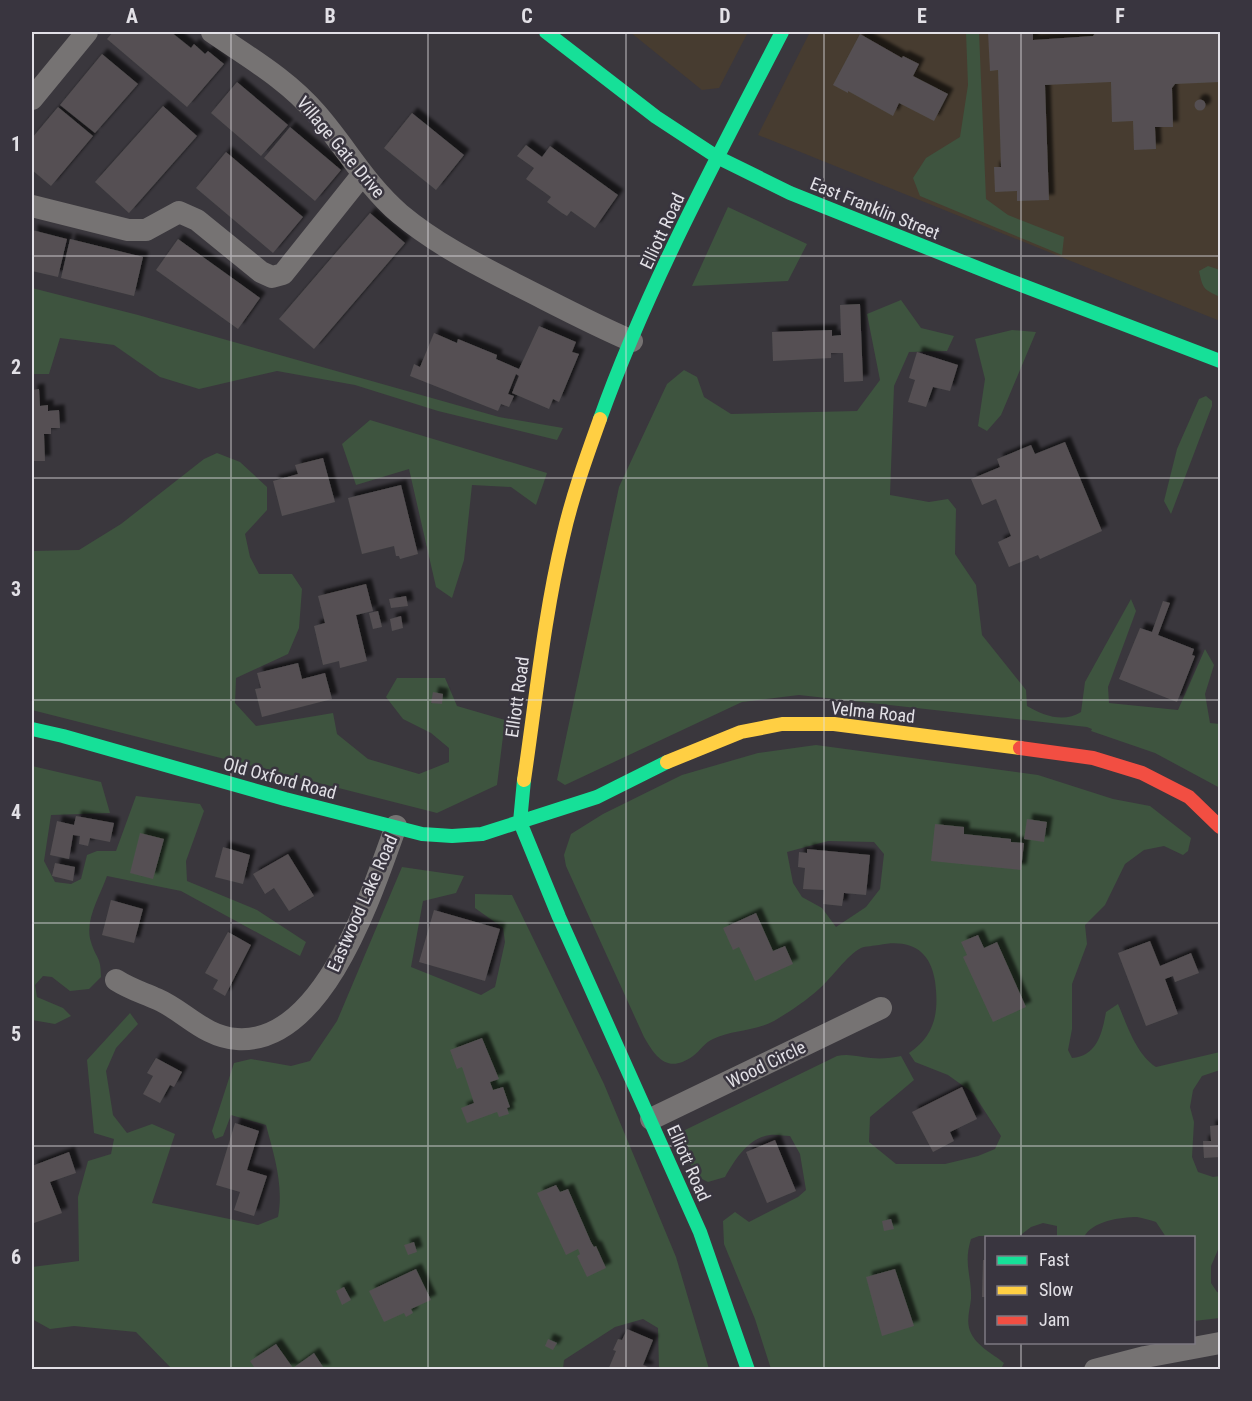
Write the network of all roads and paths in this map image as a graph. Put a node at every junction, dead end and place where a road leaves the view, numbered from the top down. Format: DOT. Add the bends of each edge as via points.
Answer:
graph roads {
  1 [pos="87,32"];
  2 [pos="212,32"];
  3 [pos="546,32"];
  4 [pos="782,32"];
  5 [pos="32,99"];
  6 [pos="717,157"];
  7 [pos="362,175"];
  8 [pos="32,206"];
  9 [pos="632,340"];
  10 [pos="1221,361"];
  11 [pos="32,729"];
  12 [pos="520,822"];
  13 [pos="396,826"];
  14 [pos="1221,827"];
  15 [pos="116,980"];
  16 [pos="881,1008"];
  17 [pos="651,1119"];
  18 [pos="1221,1343"];
  19 [pos="748,1370"];
  20 [pos="1095,1370"];
  1 -- 5 [label="street"];
  2 -- 7 [label="street, Village Gate Drive" via="274,73 314,111"];
  3 -- 6 [label="street, East Franklin Street" via="656,117"];
  4 -- 6 [label="street, Elliott Road"];
  6 -- 9 [label="street, Elliott Road"];
  6 -- 10 [label="street, East Franklin Street" via="790,193"];
  7 -- 8 [label="street" via="283,274 272,277 197,220 179,212 146,230 128,230"];
  7 -- 9 [label="street, Village Gate Drive" via="400,214 442,245 583,319"];
  9 -- 12 [label="street, Elliott Road" via="598,424 563,536 544,637"];
  11 -- 13 [label="street, Old Oxford Road"];
  12 -- 13 [label="street, Old Oxford Road" via="463,837 432,836"];
  12 -- 14 [label="street, Velma Road" via="597,797 683,754 741,732 782,724 834,724 1093,758 1142,773 1189,797"];
  12 -- 17 [label="street, Elliott Road" via="558,917"];
  13 -- 15 [label="street, Eastwood Lake Road" via="373,887 333,972 307,1008 272,1034 248,1039 216,1035 171,1006"];
  16 -- 17 [label="street, Wood Circle"];
  17 -- 19 [label="street, Elliott Road" via="700,1232"];
  18 -- 20 [label="street"];
}
